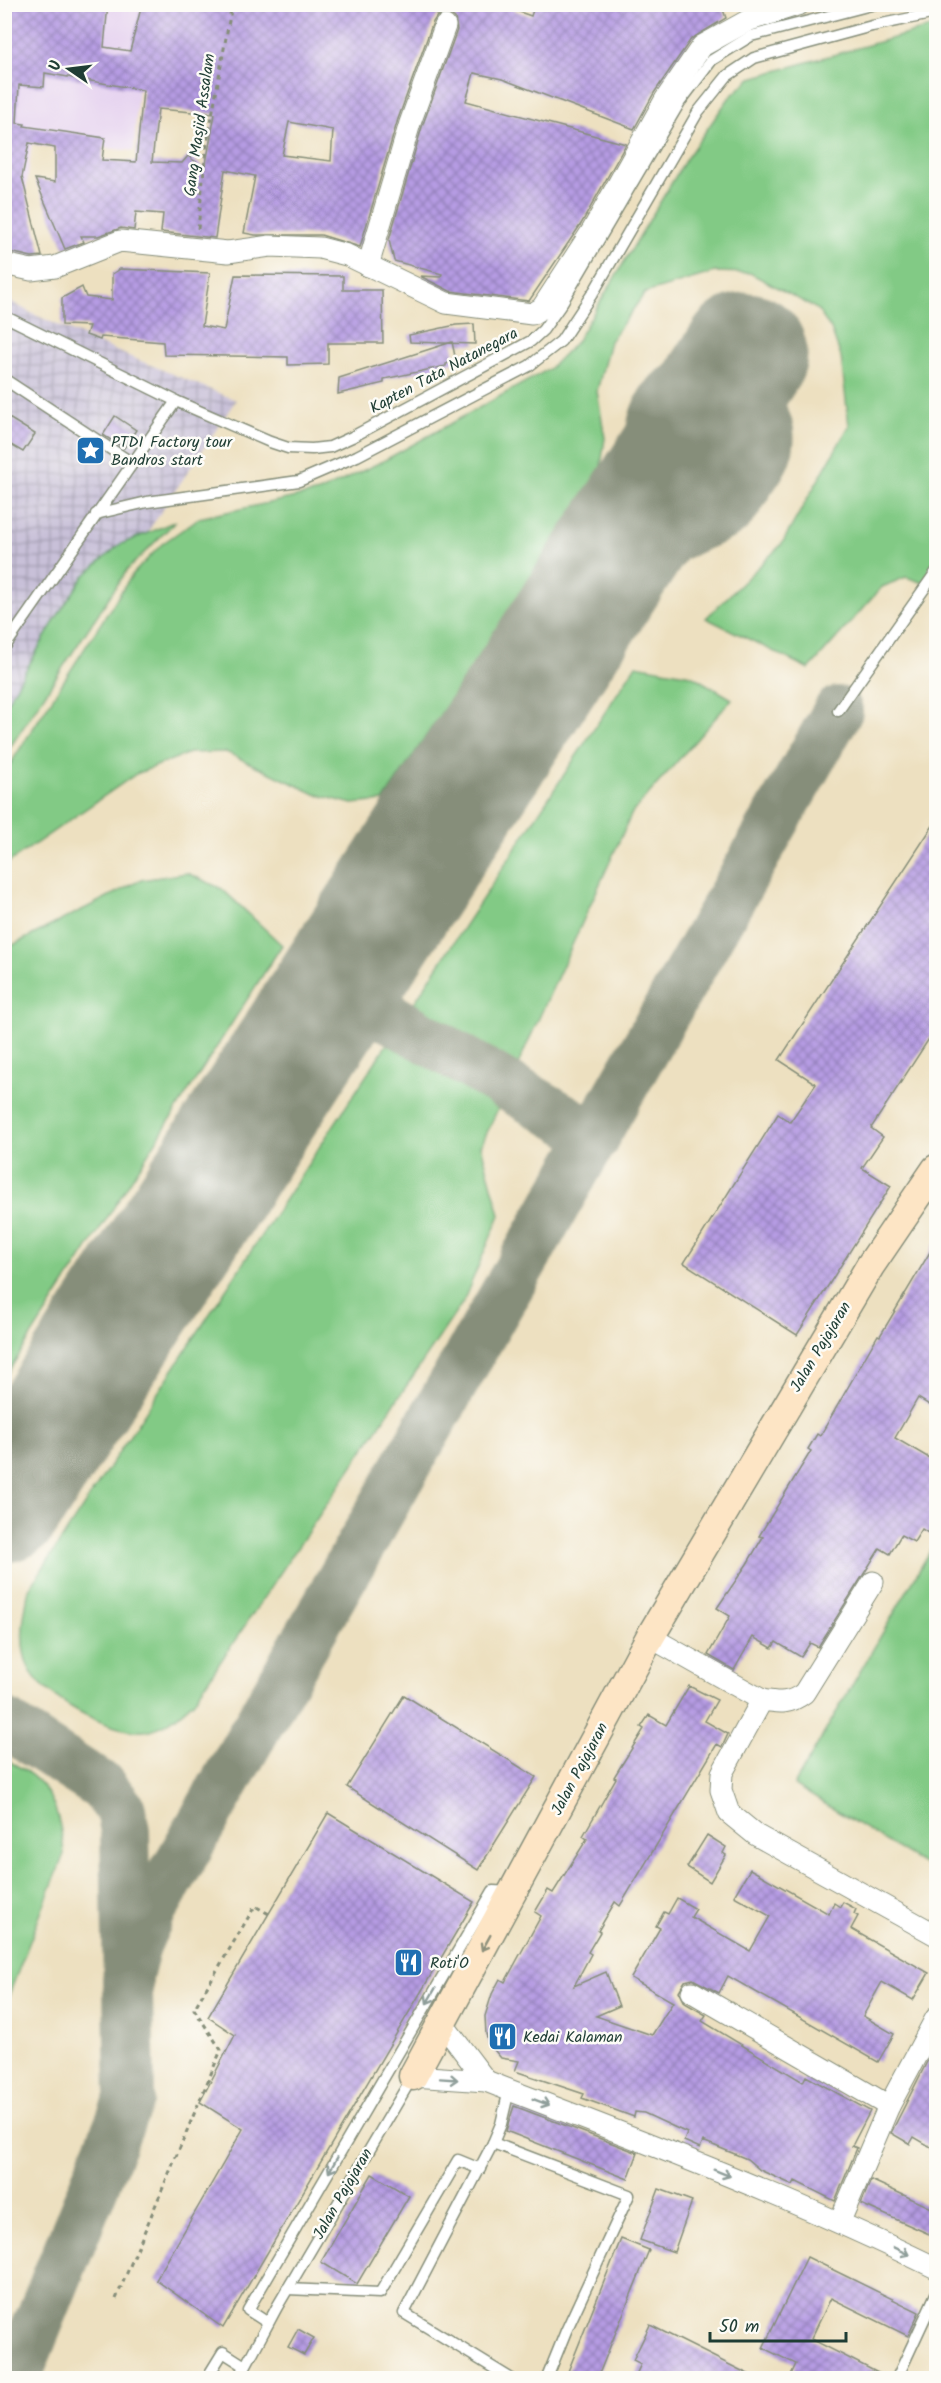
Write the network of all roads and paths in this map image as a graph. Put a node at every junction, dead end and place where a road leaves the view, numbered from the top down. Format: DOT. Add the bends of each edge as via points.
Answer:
graph roads {
  1 [pos="232,4"];
  2 [pos="800,4"];
  3 [pos="875,4"];
  4 [pos="936,13"];
  5 [pos="445,26"];
  6 [pos="196,249"];
  7 [pos="4,264"];
  8 [pos="368,266"];
  9 [pos="4,316"];
  10 [pos="4,379"];
  11 [pos="176,401"];
  12 [pos="132,463"];
  13 [pos="96,514"];
  14 [pos="936,572"];
  15 [pos="4,648"];
  16 [pos="838,711"];
  17 [pos="936,1169"];
  18 [pos="873,1582"];
  19 [pos="650,1637"];
  20 [pos="762,1700"];
  21 [pos="514,1892"];
  22 [pos="269,1914"];
  23 [pos="936,1935"];
  24 [pos="692,1992"];
  25 [pos="936,2018"];
  26 [pos="442,2023"];
  27 [pos="413,2076"];
  28 [pos="486,2081"];
  29 [pos="509,2090"];
  30 [pos="889,2106"];
  31 [pos="493,2143"];
  32 [pos="480,2169"];
  33 [pos="840,2221"];
  34 [pos="936,2268"];
  35 [pos="287,2289"];
  36 [pos="936,2294"];
  37 [pos="116,2299"];
  38 [pos="268,2323"];
  39 [pos="245,2366"];
  40 [pos="207,2379"];
  41 [pos="238,2379"];
  42 [pos="510,2379"];
  43 [pos="547,2379"];
  44 [pos="897,2379"];
  1 -- 6 [label="path, Gang Masjid Assalam" via="206,149"];
  2 -- 8 [label="street" via="747,21 702,46 665,100 592,231 542,308 532,314 446,303"];
  3 -- 11 [label="lane, Kapten Tata Natanegara" via="751,36 712,60 680,102 560,306 531,341 330,447 288,448"];
  4 -- 13 [label="lane" via="754,58 727,76 698,112 561,341 530,366 357,456 299,481 147,502"];
  5 -- 8 [label="street" via="410,123"];
  6 -- 7 [label="street" via="120,242 56,267 31,270"];
  6 -- 8 [label="street" via="228,252 270,246 320,248"];
  9 -- 11 [label="lane, Kapten Tata Natanegara"];
  10 -- 12 [label="lane"];
  11 -- 12 [label="lane"];
  12 -- 13 [label="lane"];
  13 -- 15 [label="lane"];
  14 -- 16 [label="lane"];
  17 -- 19 [label="main road, Jalan Pajajaran" via="870,1266"];
  18 -- 20 [label="street" via="804,1693 781,1703"];
  19 -- 20 [label="street"];
  19 -- 21 [label="main road, Jalan Pajajaran"];
  20 -- 23 [label="street" via="722,1773 721,1790 729,1813 756,1835"];
  21 -- 26 [label="main road, Jalan Pajajaran, one-way"];
  21 -- 38 [label="lane, one-way" via="492,1892 248,2310"];
  22 -- 37 [label="path" via="255,1906 194,2009 221,2050"];
  24 -- 30 [label="street"];
  25 -- 30 [label="street"];
  26 -- 27 [label="main road, Jalan Pajajaran"];
  26 -- 28 [label="street"];
  27 -- 28 [label="street, one-way"];
  27 -- 35 [label="lane, Jalan Pajajaran"];
  28 -- 29 [label="street"];
  29 -- 31 [label="lane"];
  29 -- 33 [label="street, one-way"];
  30 -- 33 [label="street"];
  31 -- 32 [label="lane"];
  31 -- 43 [label="lane" via="629,2195"];
  32 -- 35 [label="lane" via="458,2160 380,2293"];
  32 -- 42 [label="lane" via="404,2313"];
  33 -- 34 [label="street, one-way"];
  35 -- 38 [label="lane, Jalan Pajajaran"];
  36 -- 44 [label="lane"];
  38 -- 39 [label="lane, Jalan Pajajaran"];
  39 -- 40 [label="lane" via="223,2352"];
  39 -- 41 [label="lane, Jalan Pajajaran"];
}
